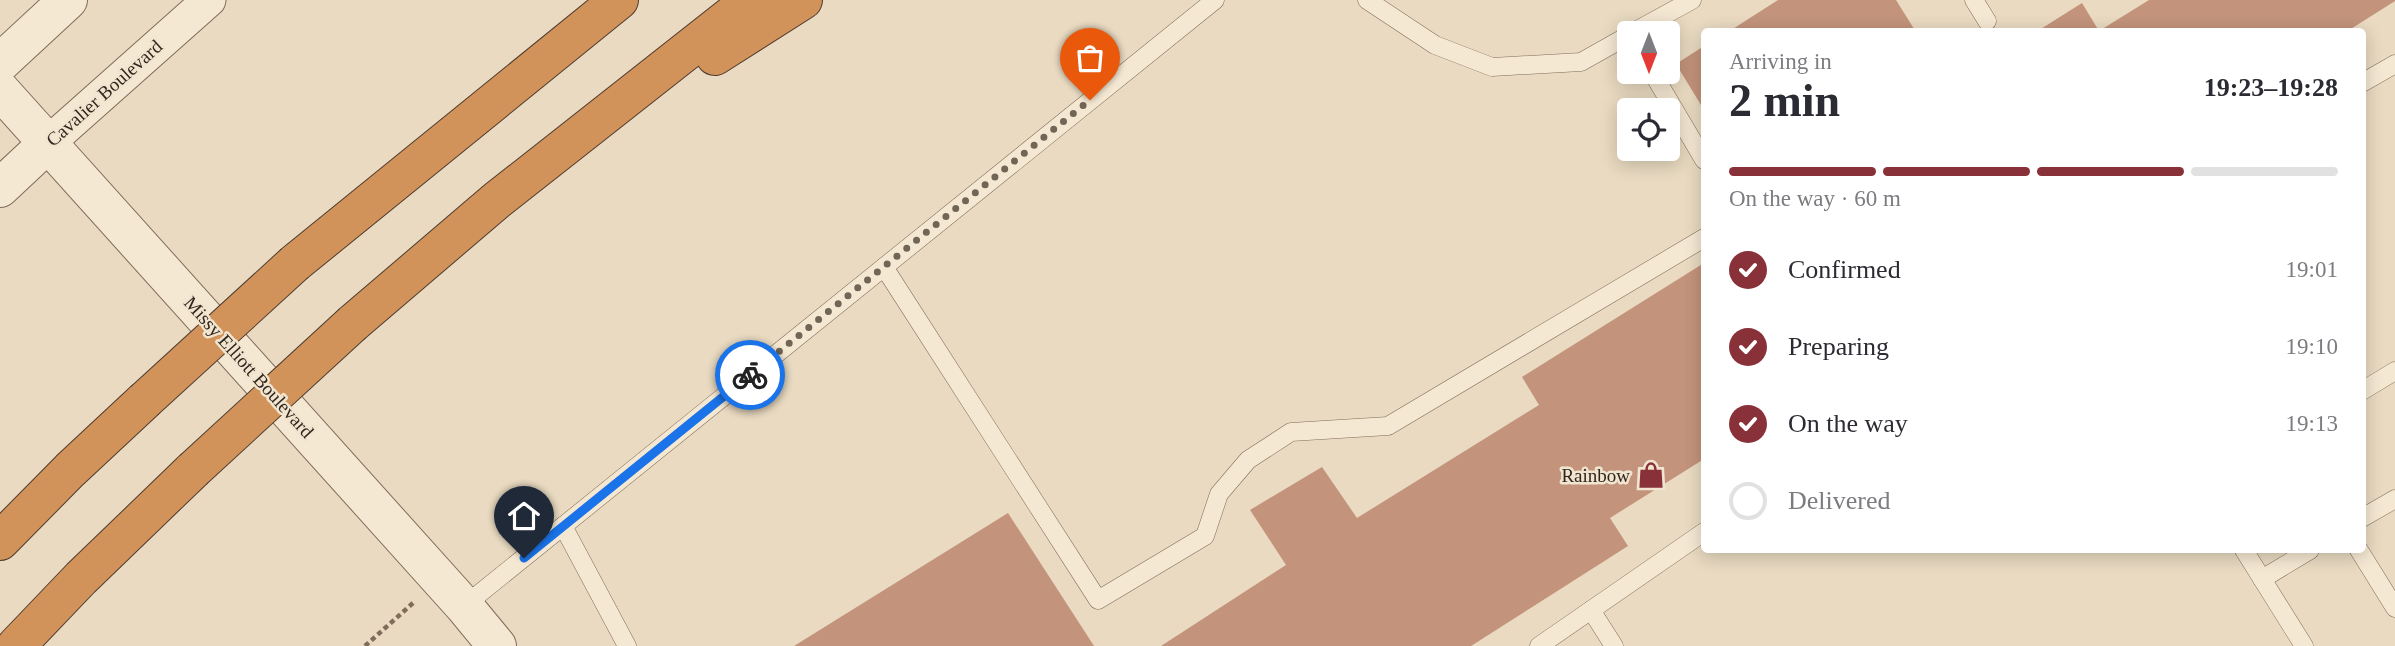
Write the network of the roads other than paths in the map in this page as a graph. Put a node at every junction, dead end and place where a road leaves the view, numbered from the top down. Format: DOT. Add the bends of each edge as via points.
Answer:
graph roads {
  1 [pos="68,0"];
  2 [pos="209,0"];
  3 [pos="619,0"];
  4 [pos="751,0"];
  5 [pos="803,0"];
  6 [pos="1215,0"];
  7 [pos="1367,0"];
  8 [pos="1692,0"];
  9 [pos="1974,0"];
  10 [pos="1654,21"];
  11 [pos="1987,21"];
  12 [pos="1617,42"];
  13 [pos="0,64"];
  14 [pos="2395,64"];
  15 [pos="2366,81"];
  16 [pos="1659,84"];
  17 [pos="0,90"];
  18 [pos="48,143"];
  19 [pos="1701,155"];
  20 [pos="530,174"];
  21 [pos="0,188"];
  22 [pos="1701,240"];
  23 [pos="884,267"];
  24 [pos="2395,371"];
  25 [pos="2366,389"];
  26 [pos="2395,499"];
  27 [pos="2366,516"];
  28 [pos="564,526"];
  29 [pos="1701,535"];
  30 [pos="0,541"];
  31 [pos="2246,553"];
  32 [pos="2305,553"];
  33 [pos="2361,553"];
  34 [pos="2262,579"];
  35 [pos="452,593"];
  36 [pos="2395,608"];
  37 [pos="1591,610"];
  38 [pos="16,646"];
  39 [pos="496,646"];
  40 [pos="627,646"];
  41 [pos="1539,646"];
  42 [pos="1614,646"];
  43 [pos="2304,646"];
  1 -- 13 [label="street"];
  2 -- 18 [label="street, Cavalier Boulevard"];
  3 -- 30 [label="highway, bridge" via="295,263 70,470"];
  4 -- 20 [label="highway"];
  5 -- 20 [label="highway"];
  6 -- 23 [label="lane"];
  7 -- 12 [label="lane" via="1435,45 1492,67 1581,62"];
  8 -- 10 [label="lane"];
  9 -- 11 [label="lane"];
  14 -- 15 [label="lane"];
  16 -- 19 [label="lane"];
  17 -- 18 [label="street, Missy Elliott Boulevard"];
  18 -- 21 [label="street, Cavalier Boulevard"];
  18 -- 35 [label="street, Missy Elliott Boulevard"];
  20 -- 38 [label="highway, bridge" via="353,323 193,470"];
  22 -- 23 [label="lane" via="1388,426 1291,432 1248,460 1219,494 1205,536 1098,600"];
  23 -- 28 [label="lane"];
  24 -- 25 [label="lane"];
  26 -- 27 [label="lane"];
  28 -- 35 [label="lane"];
  28 -- 40 [label="lane"];
  29 -- 37 [label="lane"];
  31 -- 34 [label="lane"];
  32 -- 34 [label="lane"];
  33 -- 36 [label="lane"];
  34 -- 43 [label="lane"];
  35 -- 39 [label="street, Missy Elliott Boulevard"];
  37 -- 41 [label="lane"];
  37 -- 42 [label="lane"];
}
